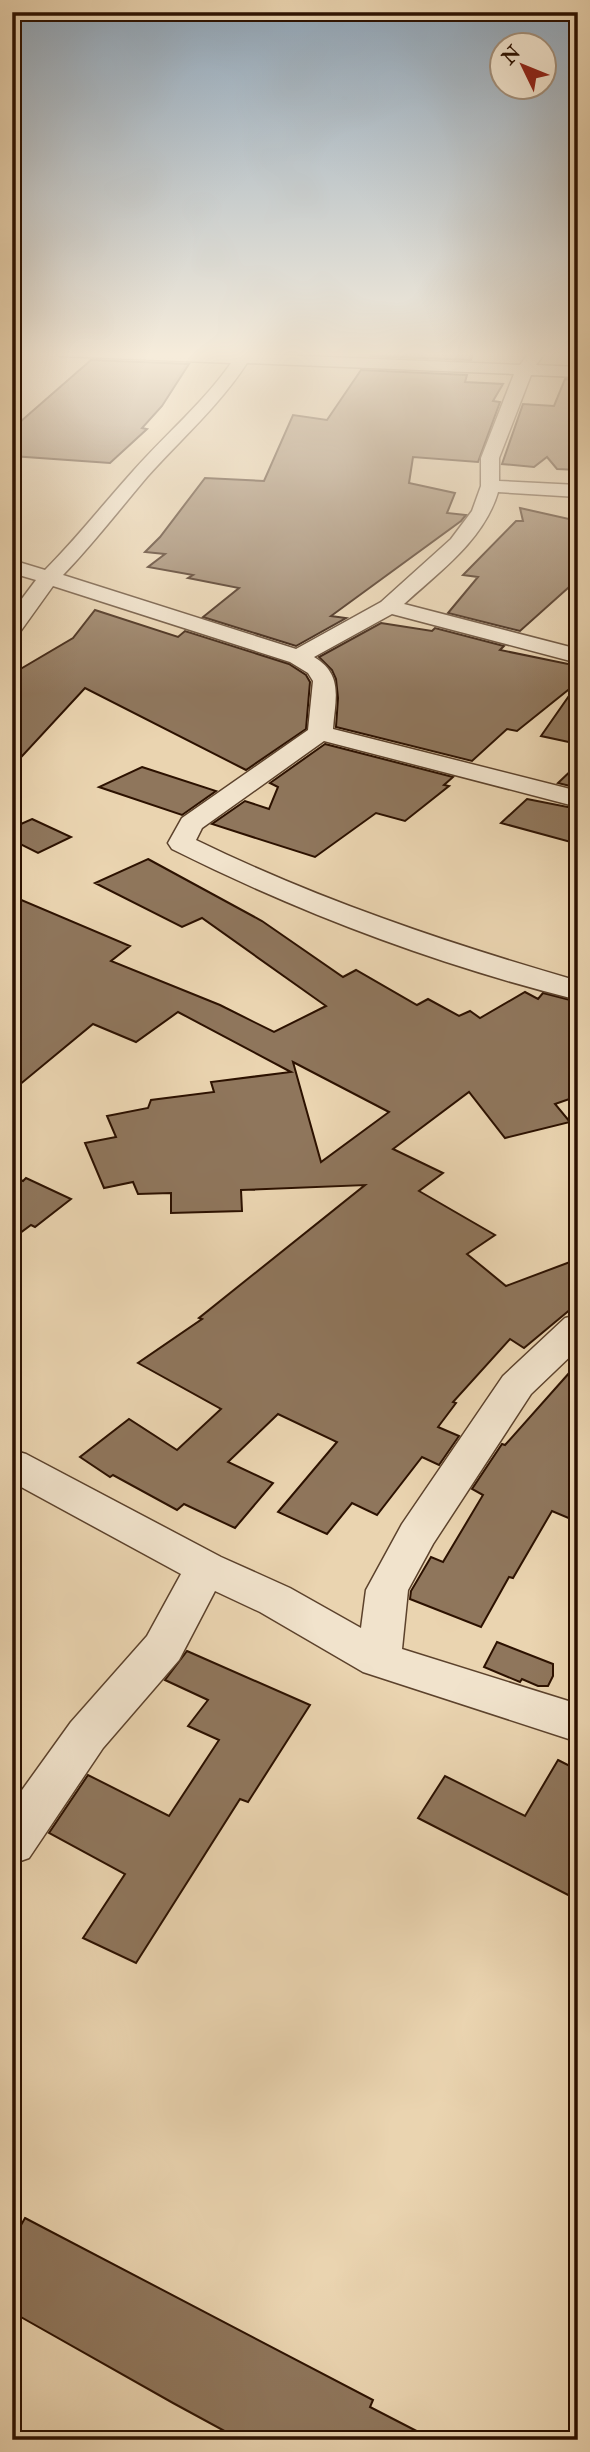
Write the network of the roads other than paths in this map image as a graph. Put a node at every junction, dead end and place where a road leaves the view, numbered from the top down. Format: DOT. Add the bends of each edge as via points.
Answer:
graph roads {
  1 [pos="148,465"];
  2 [pos="490,465"];
  3 [pos="490,486"];
  4 [pos="578,491"];
  5 [pos="12,566"];
  6 [pos="49,577"];
  7 [pos="389,607"];
  8 [pos="12,626"];
  9 [pos="578,656"];
  10 [pos="298,657"];
  11 [pos="320,733"];
  12 [pos="578,799"];
  13 [pos="578,991"];
  14 [pos="578,1327"];
  15 [pos="12,1464"];
  16 [pos="206,1568"];
  17 [pos="379,1659"];
  18 [pos="578,1723"];
  19 [pos="12,1843"];
  1 -- 6 [label="street"];
  2 -- 3 [label="street"];
  3 -- 4 [label="street"];
  3 -- 7 [label="street" via="482,513 458,543"];
  5 -- 6 [label="street"];
  6 -- 8 [label="street"];
  6 -- 10 [label="street"];
  7 -- 9 [label="street"];
  7 -- 10 [label="street"];
  10 -- 11 [label="street" via="326,681"];
  11 -- 12 [label="street"];
  11 -- 13 [label="street" via="191,824 181,843 240,874 331,911"];
  14 -- 17 [label="street" via="517,1385 417,1535 387,1590"];
  15 -- 16 [label="street"];
  16 -- 17 [label="street" via="275,1600"];
  16 -- 19 [label="street" via="163,1648 87,1735"];
  17 -- 18 [label="street"];
}
